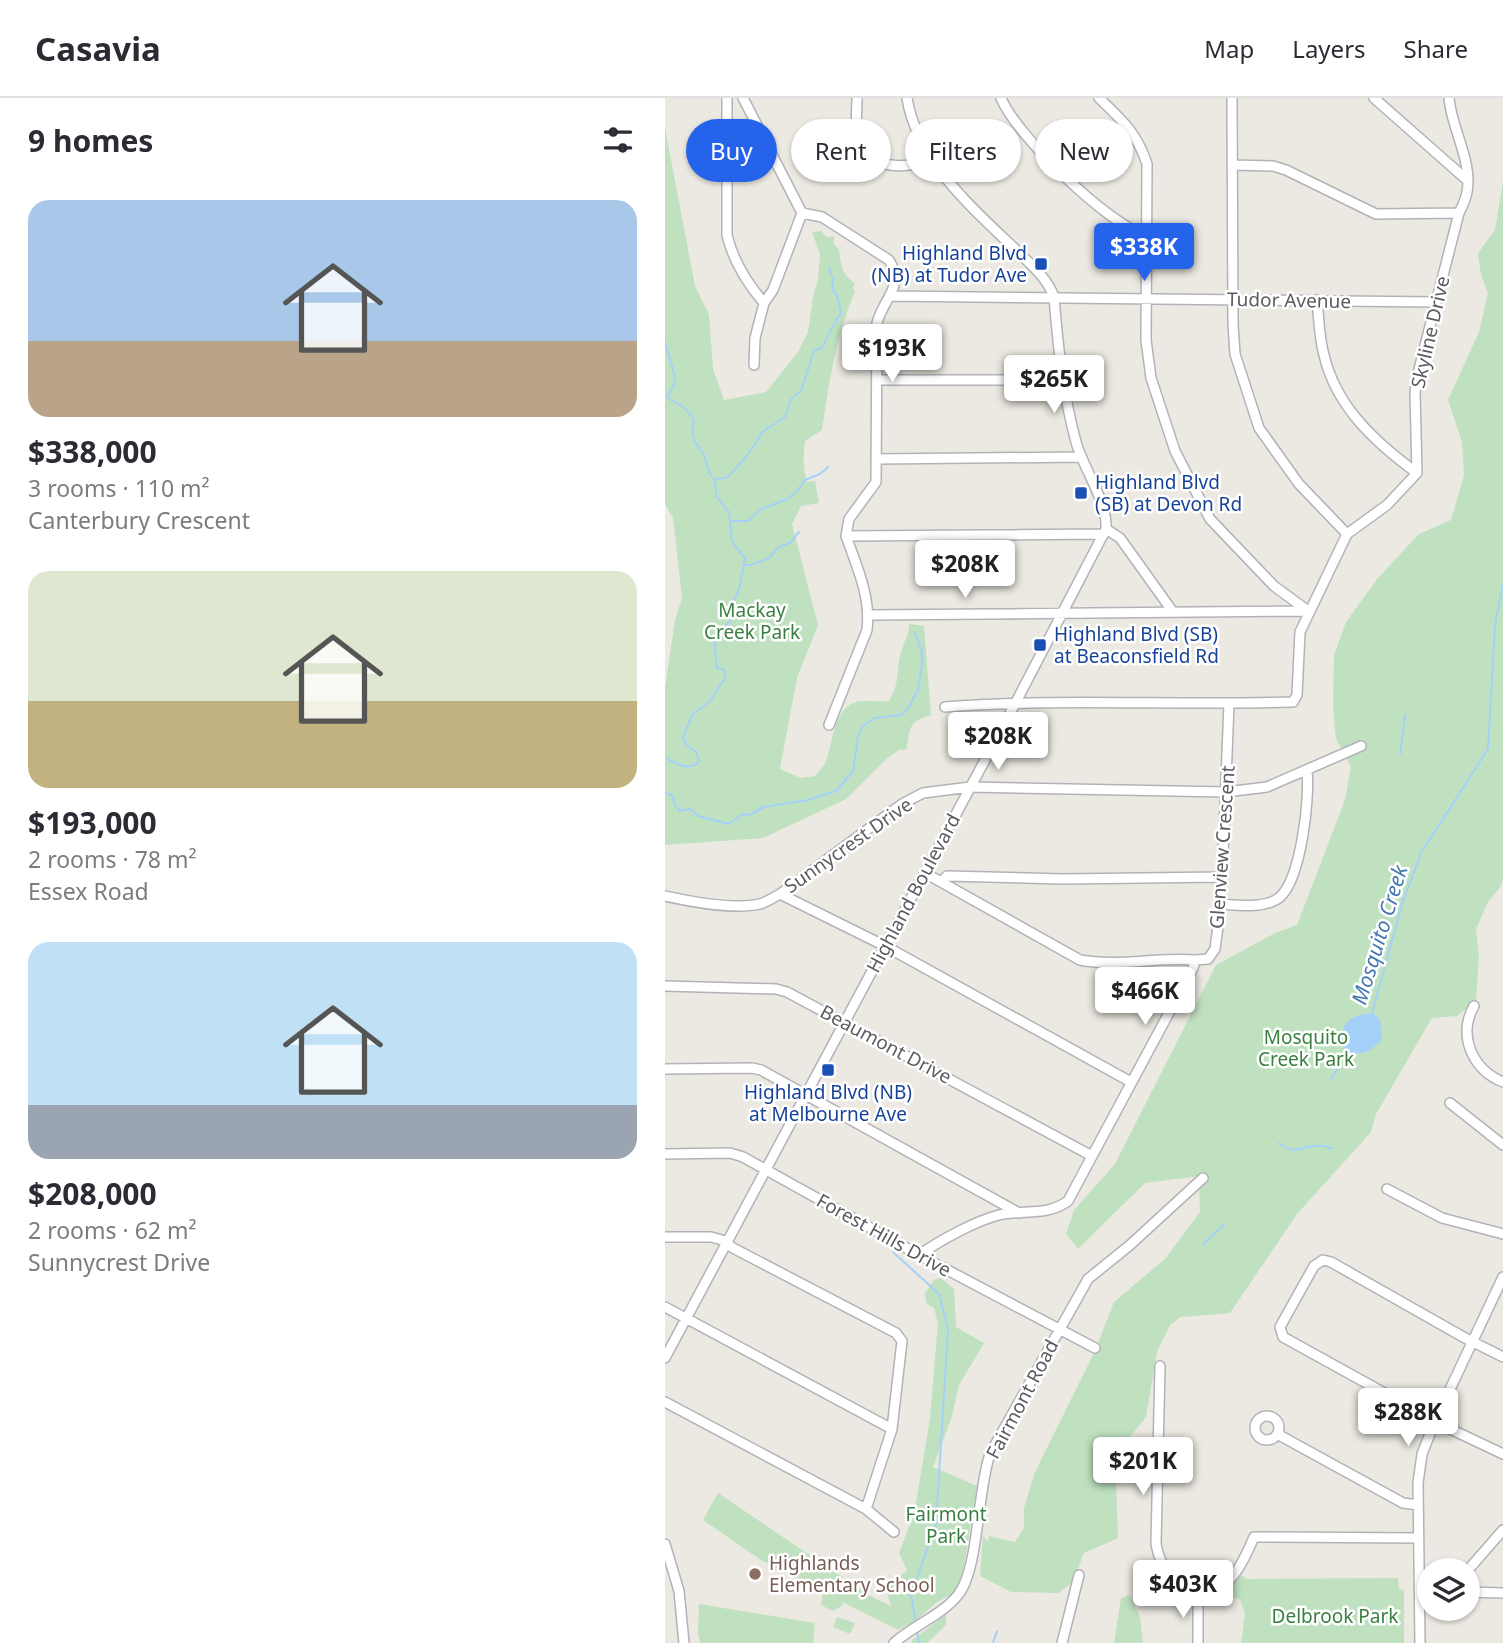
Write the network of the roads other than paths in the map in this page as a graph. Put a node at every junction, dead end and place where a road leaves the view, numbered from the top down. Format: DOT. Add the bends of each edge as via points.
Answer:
graph roads {
  1 [pos="727,98"];
  2 [pos="743,98"];
  3 [pos="857,98"];
  4 [pos="907,98"];
  5 [pos="1001,98"];
  6 [pos="1099,98"];
  7 [pos="1233,98"];
  8 [pos="1374,98"];
  9 [pos="1449,98"];
  10 [pos="910,119"];
  11 [pos="1460,140"];
  12 [pos="1440,155"];
  13 [pos="1233,165"];
  14 [pos="905,166"];
  15 [pos="1467,180"];
  16 [pos="951,182"];
  17 [pos="802,213"];
  18 [pos="1459,213"];
  19 [pos="1145,235"];
  20 [pos="890,296"];
  21 [pos="1055,297"];
  22 [pos="1145,298"];
  23 [pos="1233,299"];
  24 [pos="1317,300"];
  25 [pos="1436,302"];
  26 [pos="764,303"];
  27 [pos="754,365"];
  28 [pos="877,380"];
  29 [pos="1007,380"];
  30 [pos="1081,457"];
  31 [pos="877,459"];
  32 [pos="1417,473"];
  33 [pos="1105,531"];
  34 [pos="1347,534"];
  35 [pos="846,536"];
  36 [pos="1308,611"];
  37 [pos="1173,612"];
  38 [pos="1063,613"];
  39 [pos="869,615"];
  40 [pos="1016,702"];
  41 [pos="1229,704"];
  42 [pos="945,707"];
  43 [pos="829,725"];
  44 [pos="1361,746"];
  45 [pos="1307,771"];
  46 [pos="970,787"];
  47 [pos="1226,792"];
  48 [pos="925,873"];
  49 [pos="1221,877"];
  50 [pos="941,882"];
  51 [pos="780,894"];
  52 [pos="665,896"];
  53 [pos="1221,904"];
  54 [pos="885,946"];
  55 [pos="1195,960"];
  56 [pos="665,986"];
  57 [pos="1474,1006"];
  58 [pos="845,1021"];
  59 [pos="665,1069"];
  60 [pos="1131,1082"];
  61 [pos="1503,1082"];
  62 [pos="805,1094"];
  63 [pos="1450,1104"];
  64 [pos="1503,1145"];
  65 [pos="665,1154"];
  66 [pos="1092,1156"];
  67 [pos="765,1169"];
  68 [pos="1203,1178"];
  69 [pos="1387,1189"];
  70 [pos="1019,1213"];
  71 [pos="1503,1234"];
  72 [pos="665,1237"];
  73 [pos="726,1243"];
  74 [pos="919,1255"];
  75 [pos="1503,1277"];
  76 [pos="665,1307"];
  77 [pos="686,1318"];
  78 [pos="1059,1329"];
  79 [pos="1473,1342"];
  80 [pos="1095,1348"];
  81 [pos="1503,1357"];
  82 [pos="665,1358"];
  83 [pos="1160,1366"];
  84 [pos="665,1402"];
  85 [pos="1435,1421"];
  86 [pos="891,1429"];
  87 [pos="1279,1435"];
  88 [pos="1503,1454"];
  89 [pos="1418,1506"];
  90 [pos="866,1509"];
  91 [pos="1503,1530"];
  92 [pos="894,1532"];
  93 [pos="1418,1538"];
  94 [pos="665,1544"];
  95 [pos="1421,1558"];
  96 [pos="1478,1558"];
  97 [pos="1079,1575"];
  98 [pos="1480,1592"];
  99 [pos="1503,1593"];
  100 [pos="1198,1596"];
  101 [pos="1422,1621"];
  102 [pos="684,1643"];
  103 [pos="894,1643"];
  104 [pos="1062,1643"];
  105 [pos="1198,1643"];
  106 [pos="1420,1643"];
  1 -- 26 [label="street" via="727,235 732,255"];
  2 -- 17 [label="street"];
  3 -- 14 [label="street" via="859,139 866,150 879,162"];
  4 -- 10 [label="street"];
  5 -- 19 [label="street" via="1036,148 1090,200 1131,231"];
  6 -- 19 [label="street" via="1140,143 1147,164"];
  7 -- 13 [label="street"];
  8 -- 12 [label="street"];
  9 -- 11 [label="street, Skyline Drive"];
  11 -- 12 [label="street" via="1451,153"];
  11 -- 15 [label="street, Skyline Drive"];
  12 -- 15 [label="street"];
  13 -- 18 [label="street" via="1286,170 1376,214"];
  13 -- 23 [label="street"];
  15 -- 18 [label="street, Skyline Drive"];
  16 -- 21 [label="street" via="1041,275"];
  17 -- 20 [label="street" via="822,217 889,260 896,279"];
  17 -- 26 [label="street"];
  18 -- 25 [label="street, Skyline Drive"];
  19 -- 22 [label="street"];
  20 -- 21 [label="street, Tudor Avenue"];
  20 -- 28 [label="street" via="877,323"];
  21 -- 22 [label="street, Tudor Avenue"];
  21 -- 30 [label="street" via="1059,362"];
  22 -- 23 [label="street, Tudor Avenue"];
  22 -- 36 [label="street" via="1151,378 1175,452 1194,491 1210,519 1232,543 1274,586"];
  23 -- 24 [label="street, Tudor Avenue"];
  23 -- 34 [label="street" via="1235,354 1259,428 1299,484"];
  24 -- 25 [label="street, Tudor Avenue"];
  24 -- 32 [label="street" via="1323,354 1346,407 1378,442"];
  25 -- 32 [label="street, Skyline Drive" via="1417,373"];
  26 -- 27 [label="street"];
  28 -- 29 [label="street"];
  28 -- 31 [label="street"];
  30 -- 31 [label="street"];
  30 -- 33 [label="street" via="1104,510"];
  31 -- 35 [label="street" via="876,482 849,519"];
  32 -- 34 [label="street" via="1387,505"];
  33 -- 35 [label="street" via="1085,535"];
  33 -- 37 [label="street" via="1120,538"];
  33 -- 38 [label="street, Highland Boulevard"];
  34 -- 36 [label="street"];
  35 -- 39 [label="street"];
  36 -- 37 [label="street"];
  36 -- 41 [label="street" via="1300,632 1293,702"];
  37 -- 38 [label="street"];
  38 -- 39 [label="street"];
  38 -- 40 [label="street, Highland Boulevard"];
  39 -- 43 [label="street"];
  40 -- 41 [label="street"];
  40 -- 42 [label="street"];
  40 -- 46 [label="street, Highland Boulevard"];
  41 -- 47 [label="street, Glenview Crescent"];
  44 -- 45 [label="street, Sunnycrest Drive"];
  45 -- 47 [label="street, Sunnycrest Drive" via="1267,787"];
  45 -- 53 [label="street" via="1309,789 1296,871 1280,897 1265,903"];
  46 -- 47 [label="street, Sunnycrest Drive"];
  46 -- 48 [label="street, Highland Boulevard"];
  46 -- 51 [label="street, Sunnycrest Drive" via="923,793 902,804"];
  47 -- 49 [label="street, Glenview Crescent"];
  48 -- 50 [label="street"];
  48 -- 54 [label="street, Highland Boulevard"];
  49 -- 50 [label="street" via="947,876"];
  49 -- 53 [label="street, Glenview Crescent"];
  50 -- 55 [label="street" via="1080,960 1100,964"];
  51 -- 52 [label="street, Sunnycrest Drive" via="749,905 696,903"];
  51 -- 54 [label="street"];
  53 -- 55 [label="street, Glenview Crescent" via="1215,949 1209,959"];
  54 -- 58 [label="street, Highland Boulevard"];
  54 -- 60 [label="street"];
  55 -- 60 [label="street, Glenview Crescent"];
  56 -- 58 [label="street, Beaumont Drive" via="776,989"];
  57 -- 61 [label="street" via="1467,1029 1471,1053 1483,1072"];
  58 -- 62 [label="street, Highland Boulevard"];
  58 -- 66 [label="street, Beaumont Drive"];
  59 -- 62 [label="street" via="752,1068"];
  60 -- 66 [label="street, Glenview Crescent"];
  62 -- 67 [label="street, Highland Boulevard"];
  62 -- 70 [label="street"];
  63 -- 64 [label="street"];
  65 -- 67 [label="street, Forest Hills Drive" via="730,1153"];
  66 -- 70 [label="street, Glenview Crescent" via="1068,1201 1043,1213"];
  67 -- 73 [label="street, Highland Boulevard"];
  67 -- 74 [label="street, Forest Hills Drive"];
  68 -- 78 [label="street, Fairmont Road" via="1089,1279"];
  69 -- 71 [label="street" via="1443,1218"];
  70 -- 74 [label="street, Glenview Crescent" via="997,1216"];
  72 -- 73 [label="street" via="712,1237"];
  73 -- 77 [label="street, Highland Boulevard"];
  73 -- 86 [label="street" via="896,1333 902,1341"];
  74 -- 78 [label="street, Forest Hills Drive"];
  75 -- 79 [label="street"];
  76 -- 77 [label="street"];
  77 -- 82 [label="street, Highland Boulevard"];
  77 -- 86 [label="street"];
  78 -- 80 [label="street, Forest Hills Drive"];
  78 -- 103 [label="street, Fairmont Road" via="990,1454 967,1579 951,1602"];
  79 -- 81 [label="street"];
  79 -- 85 [label="street"];
  79 -- 85 [label="street" via="1323,1260 1314,1266 1282,1320 1283,1337"];
  83 -- 100 [label="street" via="1156,1544 1168,1574"];
  84 -- 90 [label="street"];
  85 -- 88 [label="street"];
  85 -- 89 [label="street" via="1422,1454"];
  86 -- 90 [label="street"];
  87 -- 89 [label="street" via="1403,1503"];
  89 -- 93 [label="street"];
  90 -- 92 [label="street"];
  91 -- 96 [label="street"];
  93 -- 95 [label="street"];
  93 -- 100 [label="street" via="1254,1538 1242,1566 1228,1583"];
  94 -- 102 [label="street" via="679,1591"];
  97 -- 104 [label="street"];
  98 -- 99 [label="street"];
  100 -- 105 [label="street"];
  101 -- 106 [label="street"];
}
